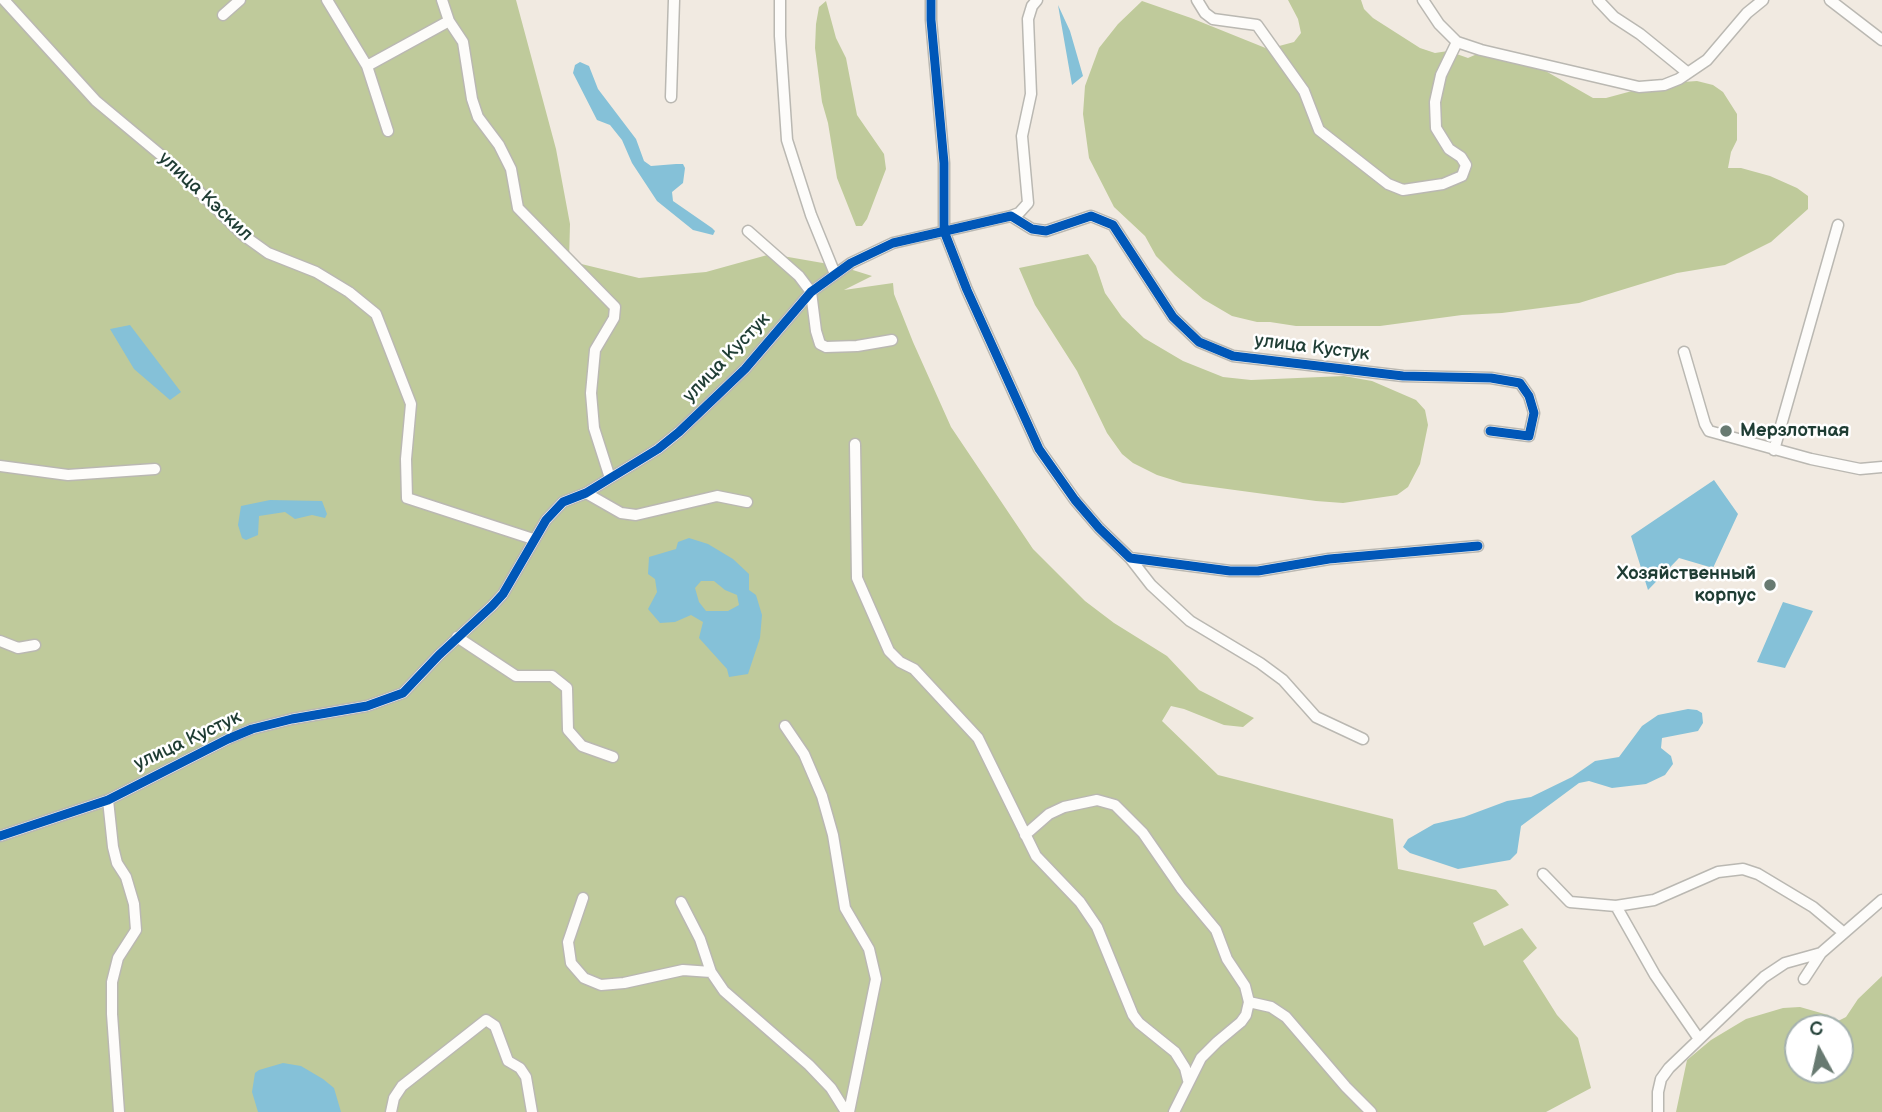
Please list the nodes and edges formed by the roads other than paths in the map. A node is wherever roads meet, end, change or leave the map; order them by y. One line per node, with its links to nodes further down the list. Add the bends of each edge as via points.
1 (4, 0): 39 (street, улица Кэскил, via 96,102 169,161 243,235 268,253 316,272 376,314 411,404 407,498)
2 (240, 0): 14 (street)
3 (327, 0): 18 (street)
4 (442, 0): 15 (street)
5 (674, 0): 20 (street)
6 (780, 0): 26 (street, via 787,140)
7 (931, 0): 25 (street, via 944,163)
8 (1037, 0): 22 (street, via 1028,19 1031,94 1022,136 1028,203)
9 (1198, 0): 17 (street, via 1213,19 1257,25 1304,91 1319,130 1388,184 1403,190 1462,176 1466,165 1436,128 1435,102 1441,75)
10 (1423, 0): 17 (street)
11 (1598, 0): 19 (street)
12 (1763, 0): 19 (street, via 1707,60)
13 (1831, 0): 16 (street)
14 (223, 15)
15 (449, 22): 18 (street); 36 (street, via 463,41 478,117 511,169 518,208 615,307 614,318 595,351 591,393 594,428)
16 (1882, 40)
17 (1457, 42): 19 (street, via 1639,88 1664,85)
18 (367, 66): 21 (street)
19 (1688, 73)
20 (671, 97)
21 (388, 131)
22 (1011, 216): 25 (street, улица Кустук); 30 (street, улица Кустук, via 1032,229 1046,231 1091,216 1113,225 1173,317 1199,342 1233,356 1403,376 1520,383 1534,412 1529,436)
23 (1838, 225): 32 (street)
24 (748, 231): 27 (street)
25 (944, 231): 26 (street, улица Кустук, via 893,243); 41 (street, via 1039,449 1075,499)
26 (835, 274): 27 (street, улица Кустук)
27 (811, 292): 28 (street, via 820,344 836,347); 36 (street, улица Кустук, via 745,369 679,432)
28 (892, 340)
29 (1684, 352): 32 (street, via 1709,431)
30 (1490, 431)
31 (855, 444): 49 (street, via 857,578 870,611 889,651 914,669 978,738)
32 (1774, 450): 34 (street, via 1860,469)
33 (0, 466): 35 (street, via 68,475)
34 (1882, 467)
35 (155, 469)
36 (610, 478): 37 (street, улица Кустук)
37 (586, 492): 38 (street, via 621,513 636,515 717,496); 39 (street, улица Кустук, via 564,502)
38 (747, 502)
39 (533, 539): 42 (street, улица Кустук, via 503,594)
40 (1478, 545): 41 (street, via 1329,559 1258,571)
41 (1130, 558): 46 (street, via 1189,621 1283,680 1316,717)
42 (457, 637): 47 (street, via 516,676 552,676 567,688 568,730 582,746); 48 (street, улица Кустук, via 403,693 367,706 252,729)
43 (0, 641): 44 (street, via 18,648)
44 (35, 645)
45 (785, 726): 66 (street, via 804,754 822,796 845,908 869,949 876,979)
46 (1363, 739)
47 (613, 757)
48 (108, 800): 50 (street, улица Кустук); 63 (street, via 113,847 134,904 136,930 118,958 111,982)
49 (1025, 835): 60 (street, via 1064,807 1097,800 1115,805 1209,919 1245,986); 62 (street, via 1097,927 1133,1015 1175,1052)
50 (0, 836)
51 (1543, 874): 55 (street, via 1570,902)
52 (583, 898): 58 (street, via 568,942 571,963 583,978 601,985 683,970)
53 (1882, 900): 56 (street)
54 (681, 902): 58 (street)
55 (1616, 906): 56 (street, via 1654,901 1717,872 1743,869 1803,901); 61 (street, via 1654,975)
56 (1844, 933): 57 (street)
57 (1821, 953): 59 (street); 61 (street, via 1785,963 1764,977)
58 (711, 972): 66 (street, via 724,991 823,1080)
59 (1804, 979)
60 (1249, 1003): 62 (street, via 1241,1022 1207,1051); 68 (street, via 1271,1007 1286,1017)
61 (1699, 1039): 69 (street, via 1661,1079)
62 (1188, 1080): 67 (street)
63 (119, 1112)
64 (391, 1112): 65 (street, via 402,1086 486,1020 495,1026 508,1061 526,1077)
65 (532, 1112)
66 (848, 1112)
67 (1174, 1112)
68 (1371, 1112)
69 (1658, 1112)

